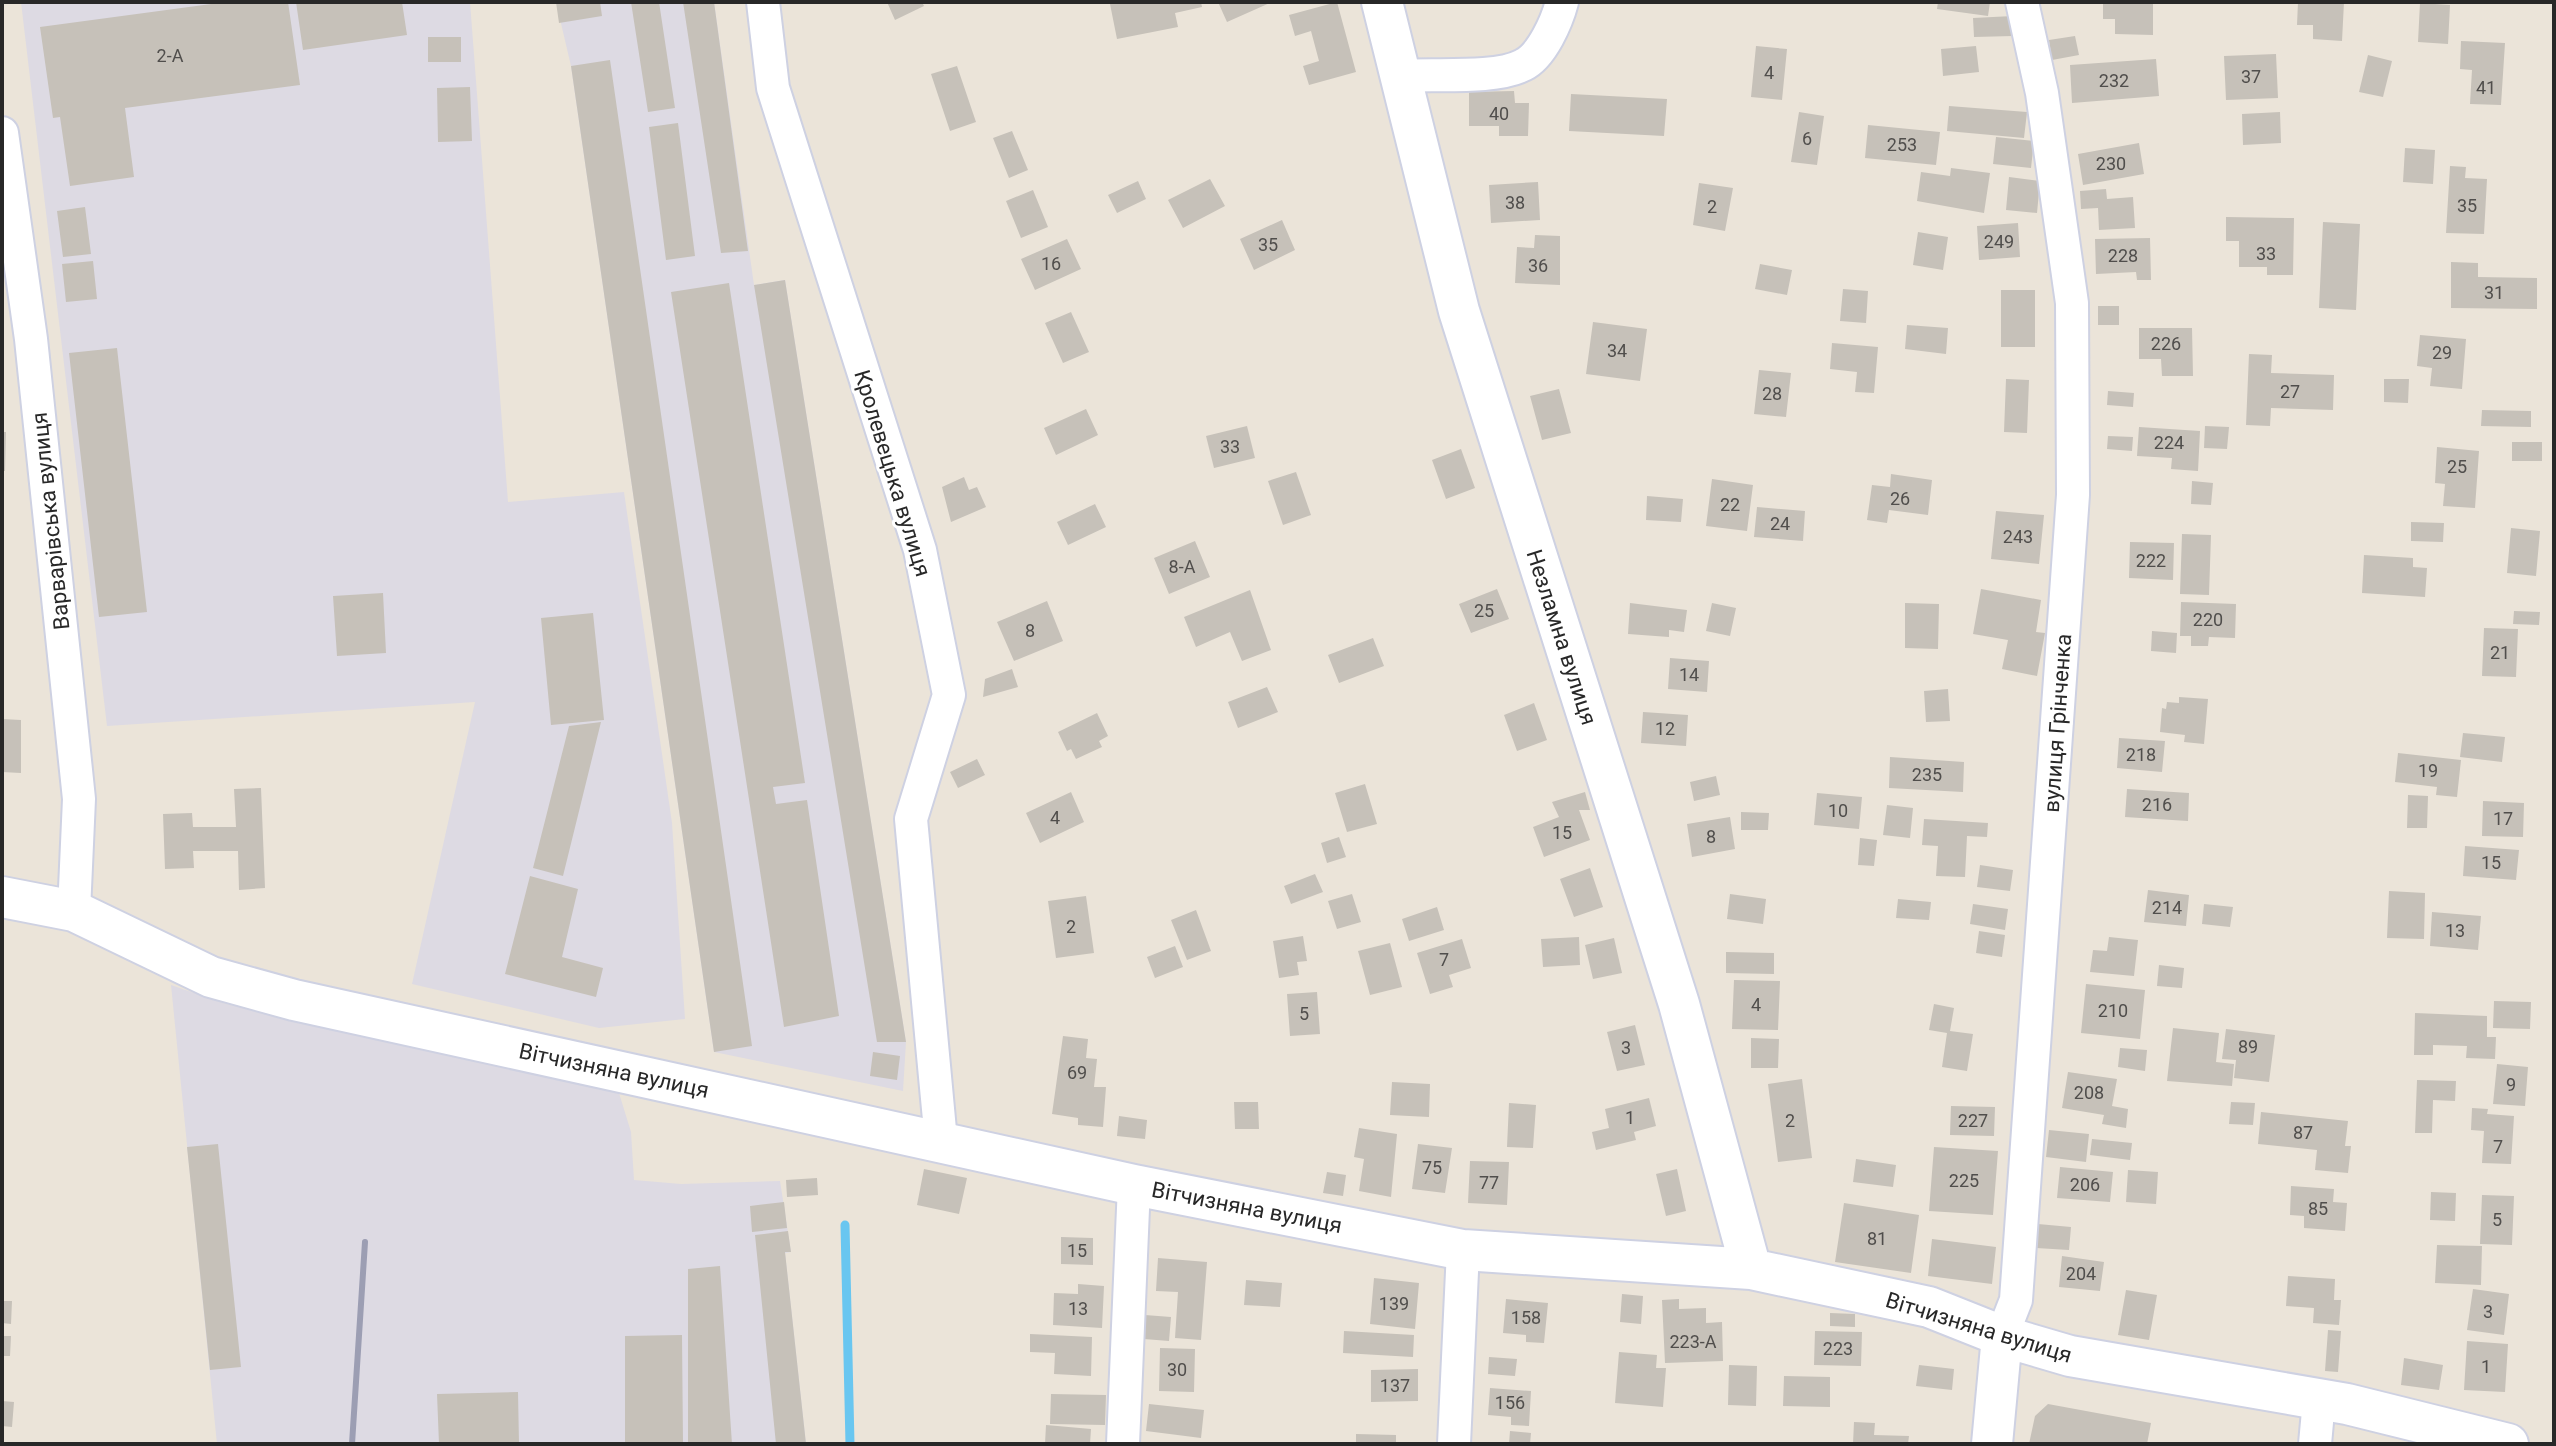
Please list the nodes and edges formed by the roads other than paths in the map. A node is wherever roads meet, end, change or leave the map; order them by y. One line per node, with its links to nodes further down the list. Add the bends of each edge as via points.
1 (763, 2): 9 (street, Кролевецька вулиця, via 773,88 920,550 949,695 911,819)
2 (1382, 2): 5 (street, Незламна вулиця)
3 (1562, 2): 5 (street, via 1542,45 1525,65)
4 (2022, 2): 13 (street, вулиця Грінченка, via 2042,93 2072,303 2073,495 2016,1300)
5 (1398, 76): 12 (street, Незламна вулиця, via 1459,311 1679,1004)
6 (2, 133): 8 (street, Варварівська вулиця, via 31,339 79,799)
7 (2, 897): 8 (street, Вітчизняна вулиця)
8 (74, 911): 9 (street, Вітчизняна вулиця, via 211,977 294,1000)
9 (941, 1141): 10 (street, Вітчизняна вулиця)
10 (1134, 1185): 11 (street, Вітчизняна вулиця); 15 (street)
11 (1463, 1250): 12 (street, Вітчизняна вулиця); 16 (street)
12 (1751, 1269): 13 (street, Вітчизняна вулиця, via 1929,1307)
13 (2002, 1336): 14 (street, Вітчизняна вулиця, via 2070,1356); 17 (street, вулиця Грінченка)
14 (2319, 1400): 18 (street); 19 (street, Вітчизняна вулиця)
15 (1123, 1444)
16 (1454, 1444)
17 (1992, 1444)
18 (2315, 1444)
19 (2508, 1444)

